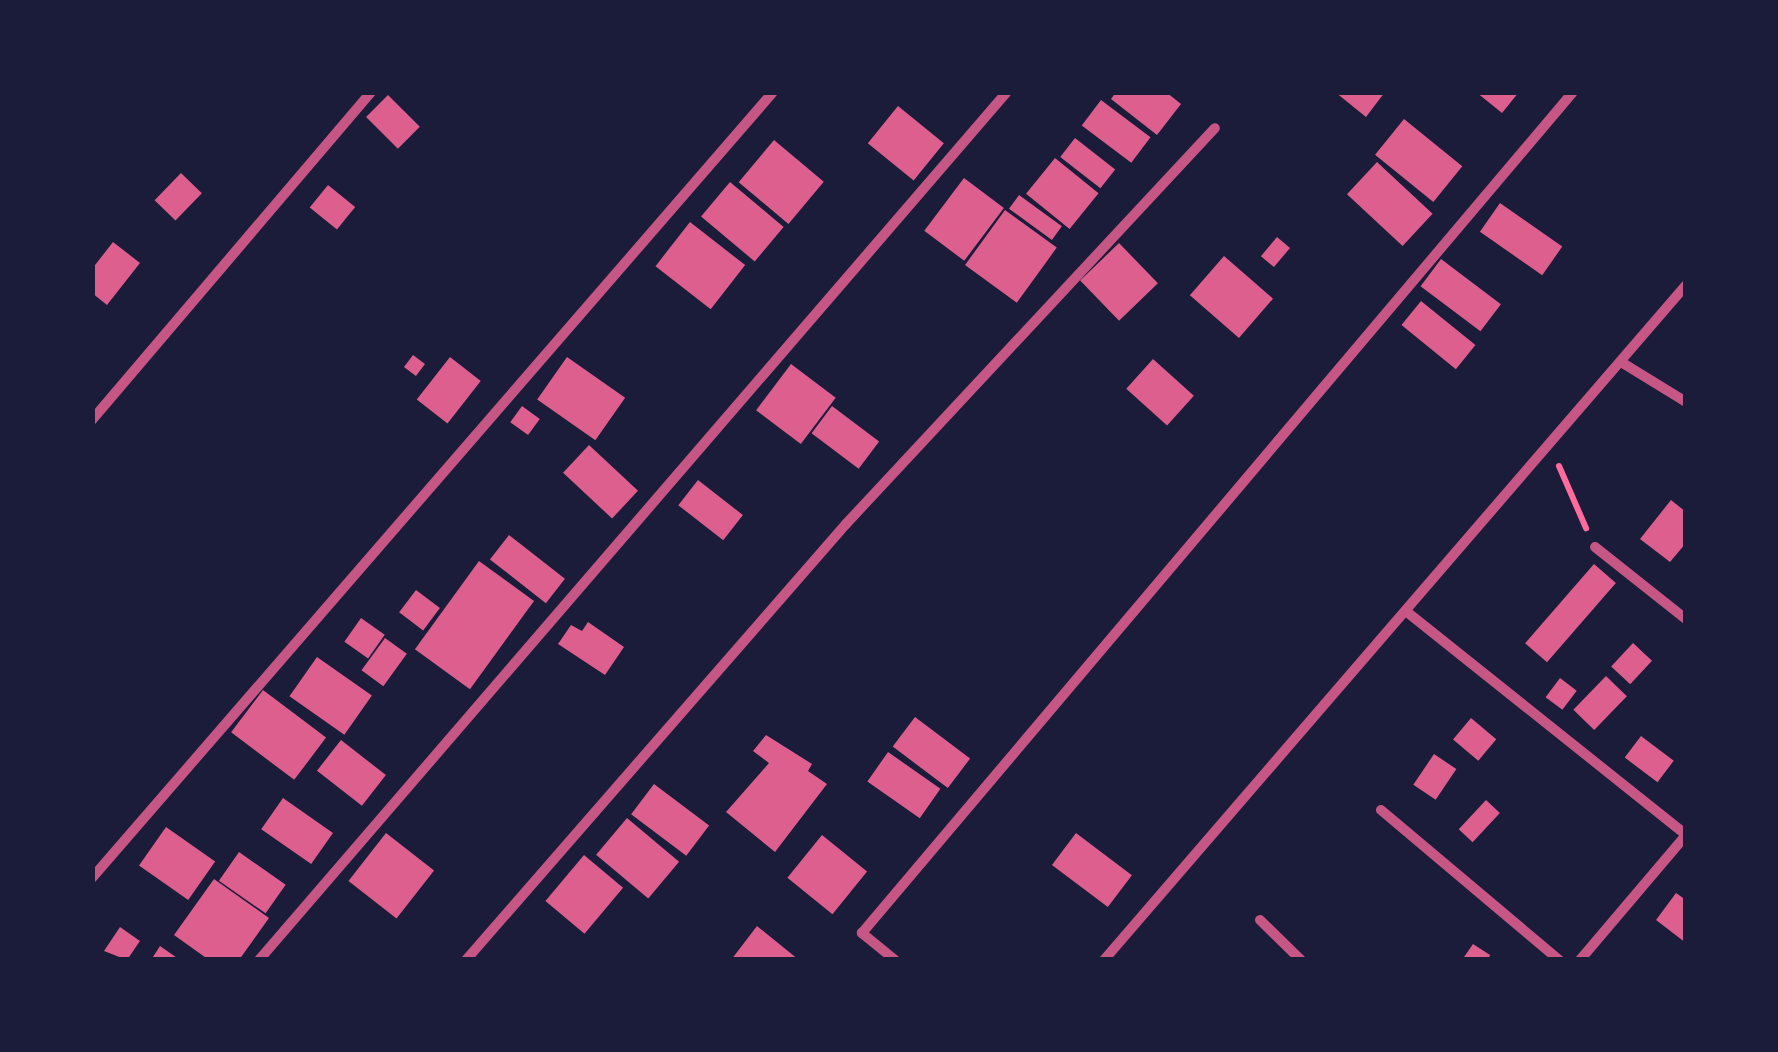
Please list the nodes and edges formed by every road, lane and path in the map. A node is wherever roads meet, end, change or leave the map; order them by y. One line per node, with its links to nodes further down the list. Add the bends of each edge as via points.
1 (372, 92): 9 (street)
2 (773, 92): 16 (street)
3 (1008, 92): 18 (street)
4 (1574, 92): 20 (street, via 862,933)
5 (1215, 128): 19 (street, via 846,524)
6 (1686, 285): 7 (street)
7 (1620, 362): 8 (street); 10 (street)
8 (1686, 402)
9 (92, 420)
10 (1550, 447): 11 (path); 12 (street)
11 (1594, 547): 13 (street)
12 (1407, 612): 15 (street); 21 (street)
13 (1686, 619)
14 (1381, 810): 23 (street)
15 (1686, 835): 24 (street)
16 (92, 878)
17 (1260, 920): 22 (street)
18 (259, 960)
19 (466, 960)
20 (894, 960)
21 (1104, 960)
22 (1301, 960)
23 (1558, 960)
24 (1580, 960)

